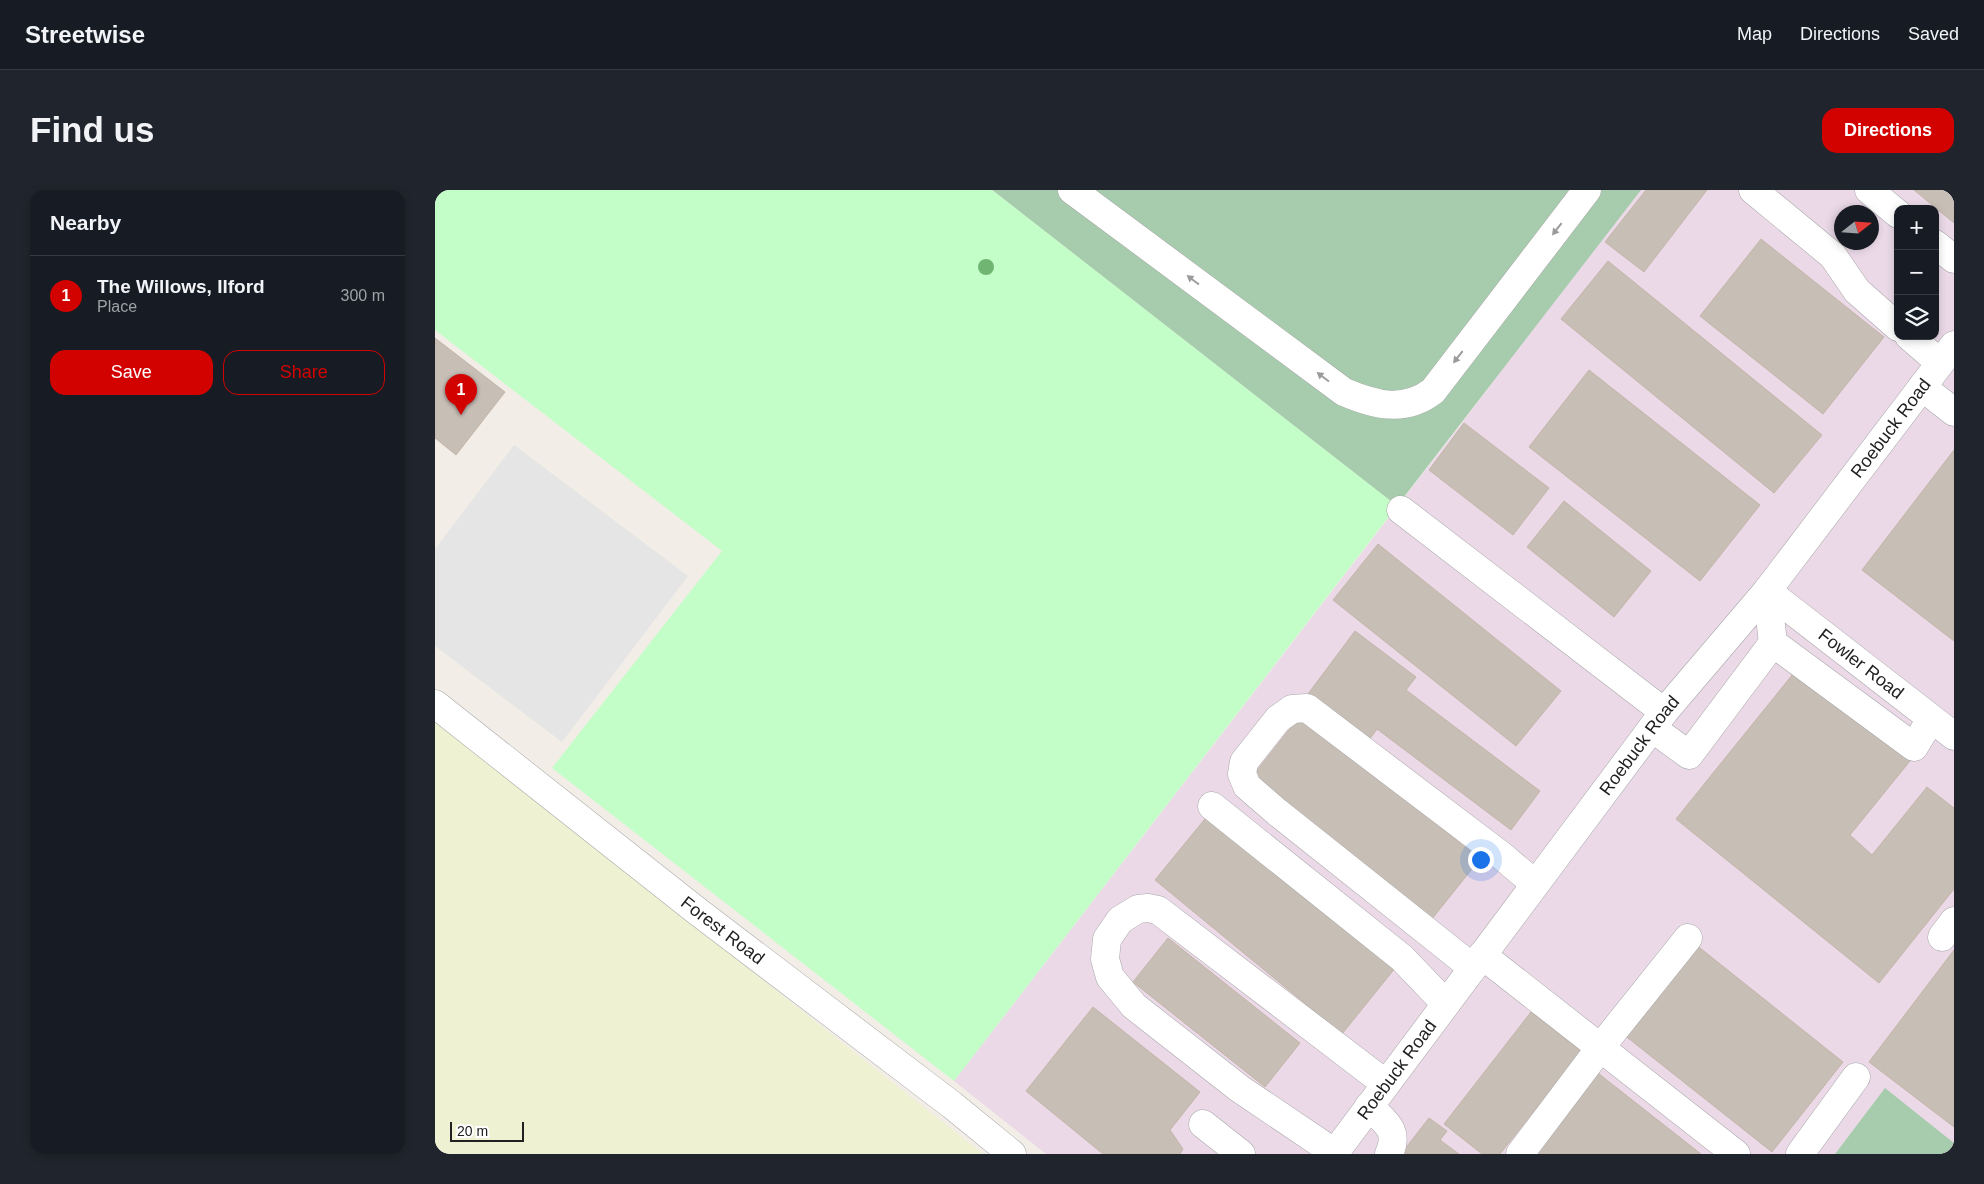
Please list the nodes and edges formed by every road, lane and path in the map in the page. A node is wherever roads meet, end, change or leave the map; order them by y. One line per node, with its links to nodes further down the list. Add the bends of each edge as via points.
1 (1587, 190): 4 (street, one-way to 4, via 1433,391 1411,404 1396,406 1344,392)
2 (1753, 190): 8 (street, via 1833,256 1857,291)
3 (1869, 190): 5 (street)
4 (1080, 192)
5 (1894, 211)
6 (1939, 247): 7 (street)
7 (1954, 259)
8 (1894, 323)
9 (1917, 340): 10 (street)
10 (1947, 354): 11 (street, Roebuck Road)
11 (1922, 387): 12 (street); 14 (street, Roebuck Road)
12 (1954, 412)
13 (1401, 510): 18 (street)
14 (1767, 591): 15 (street); 17 (street, Fowler Road); 18 (street, Roebuck Road)
15 (1773, 643): 17 (street, via 1913,747); 18 (street, via 1689,755)
16 (435, 704): 30 (street, Forest Road)
17 (1931, 719): 19 (street, Fowler Road)
18 (1658, 720): 21 (street, Roebuck Road)
19 (1954, 736)
20 (1212, 806): 24 (street, via 1402,958)
21 (1535, 884): 23 (street, Roebuck Road); 23 (street, via 1307,708 1292,709 1278,719 1244,762 1242,774 1247,786 1277,812)
22 (1688, 938): 25 (street)
23 (1478, 961): 24 (street, Roebuck Road); 25 (street)
24 (1446, 1004): 27 (street, Roebuck Road)
25 (1600, 1048): 34 (street); 35 (street)
26 (1856, 1077): 36 (street)
27 (1386, 1084): 28 (street, Roebuck Road); 32 (street, via 1158,910 1138,909 1120,920 1107,939 1105,959 1110,977 1134,1006 1240,1088)
28 (1369, 1106): 32 (street, Roebuck Road); 33 (street, via 1392,1129 1394,1144)
29 (1203, 1124): 31 (street)
30 (1012, 1154)
31 (1241, 1154)
32 (1334, 1154)
33 (1389, 1154)
34 (1520, 1154)
35 (1736, 1154)
36 (1800, 1154)

